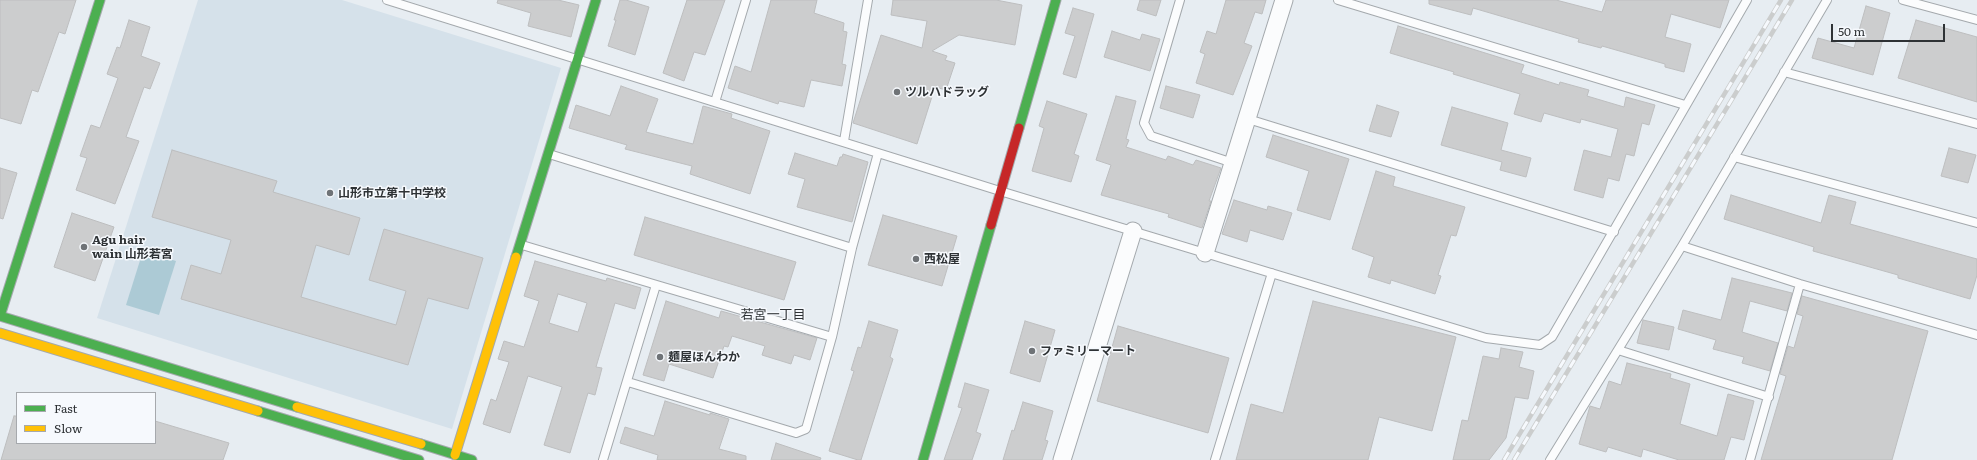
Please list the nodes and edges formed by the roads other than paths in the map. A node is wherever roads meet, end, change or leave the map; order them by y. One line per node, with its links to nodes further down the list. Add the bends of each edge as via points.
1 (100, 0): 36 (street)
2 (387, 0): 14 (lane)
3 (596, 0): 14 (street)
4 (746, 0): 16 (lane)
5 (868, 0): 20 (lane)
6 (1056, 0): 25 (street)
7 (1180, 0): 24 (lane, via 1144,123 1151,136)
8 (1284, 0): 18 (street)
9 (1338, 0): 17 (lane)
10 (1747, 0): 17 (lane)
11 (1827, 0): 15 (lane)
12 (1903, 0): 13 (lane)
13 (1977, 20)
14 (577, 59): 16 (lane); 22 (street)
15 (1784, 72): 19 (lane); 23 (lane)
16 (715, 102): 20 (lane)
17 (1685, 105): 28 (lane)
18 (1248, 119): 24 (street); 28 (lane)
19 (1977, 124)
20 (844, 141): 21 (lane)
21 (878, 153): 25 (lane); 31 (lane)
22 (548, 154): 29 (street); 31 (lane)
23 (1734, 157): 26 (lane); 30 (lane)
24 (1233, 163): 32 (street)
25 (1000, 191): 27 (lane); 47 (street)
26 (1977, 224)
27 (1133, 231): 32 (lane); 48 (street)
28 (1614, 232): 33 (lane, via 1552,337 1540,346 1486,338)
29 (521, 245): 35 (lane); 43 (street)
30 (1682, 246): 34 (lane); 40 (lane)
31 (852, 248): 39 (lane)
32 (1205, 253): 33 (lane)
33 (1272, 273): 49 (lane)
34 (1800, 284): 38 (lane); 42 (lane)
35 (656, 285): 39 (lane); 41 (lane)
36 (0, 316): 43 (street)
37 (0, 333): 44 (street)
38 (1977, 335)
39 (832, 337): 41 (lane, via 806,429 796,433)
40 (1618, 350): 42 (lane); 50 (lane)
41 (628, 382): 46 (lane)
42 (1769, 397): 51 (lane)
43 (455, 455): 45 (street)
44 (418, 460)
45 (472, 460)
46 (603, 460)
47 (923, 460)
48 (1062, 460)
49 (1215, 460)
50 (1550, 460)
51 (1750, 460)

